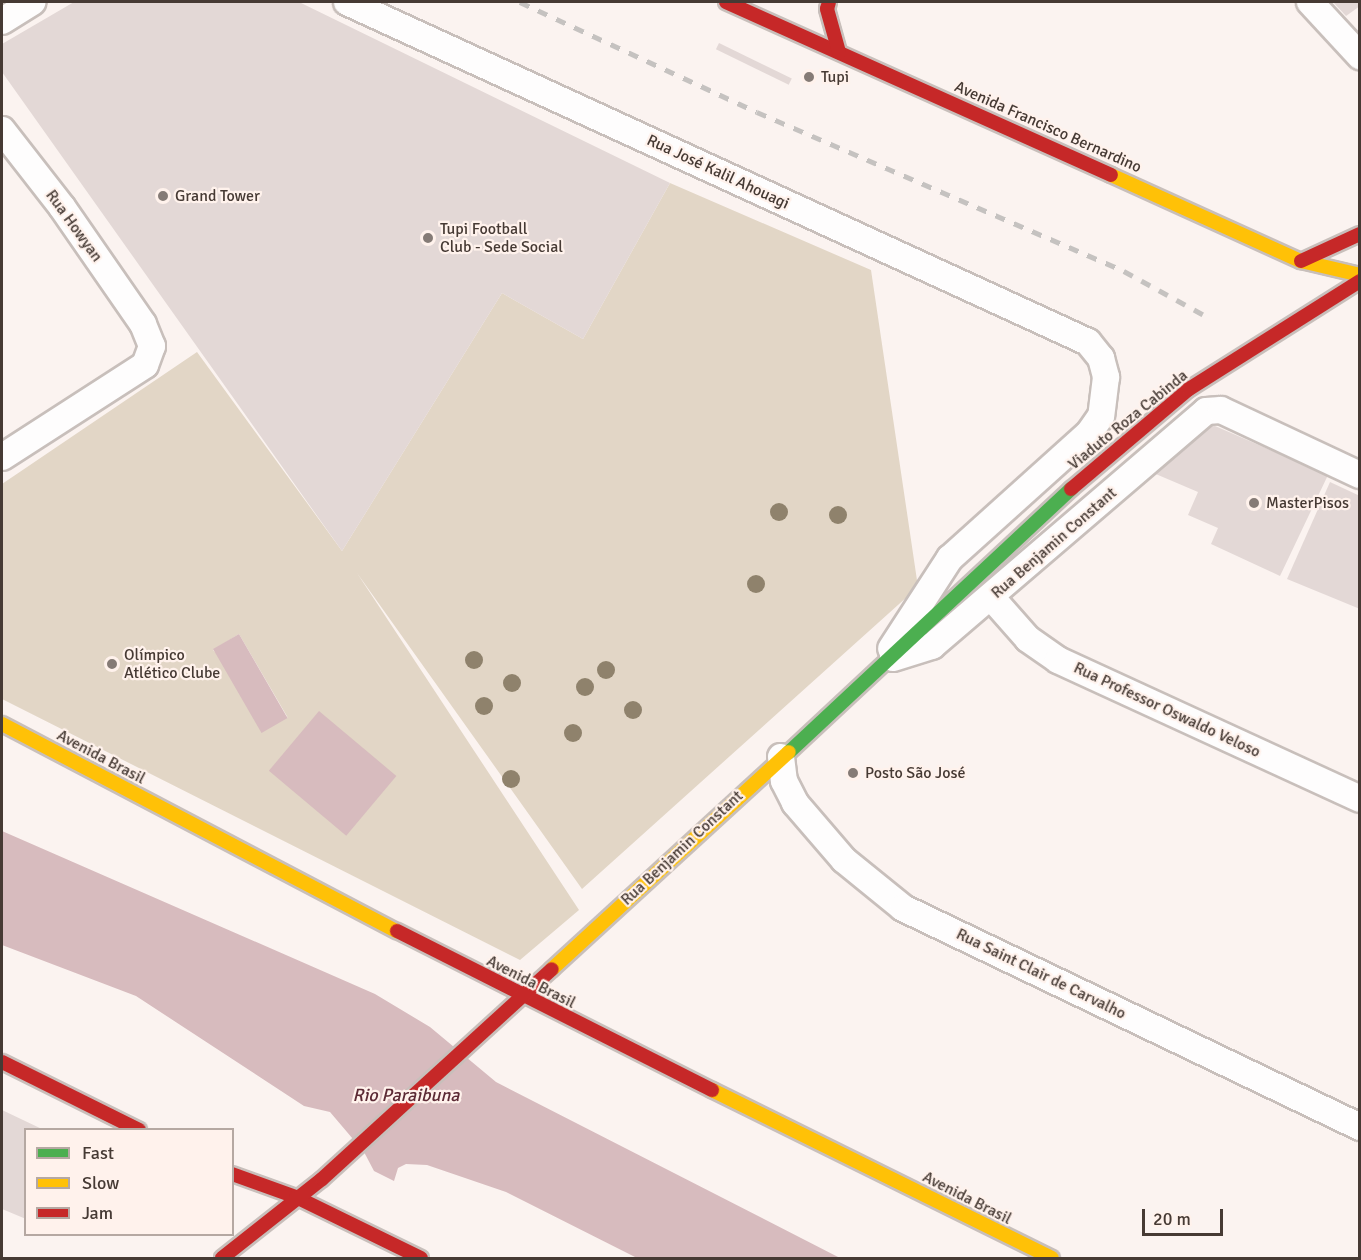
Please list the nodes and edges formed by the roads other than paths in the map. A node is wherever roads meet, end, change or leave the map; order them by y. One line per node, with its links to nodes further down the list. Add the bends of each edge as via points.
1 (32, 2): 6 (street)
2 (347, 2): 16 (street, Rua José Kalil Ahouagi)
3 (726, 2): 7 (main road, Avenida Francisco Bernardino)
4 (830, 2): 7 (main road, via 827,9)
5 (1310, 2): 8 (street)
6 (2, 21)
7 (839, 52): 11 (main road, Avenida Francisco Bernardino)
8 (1359, 56)
9 (2, 130): 17 (street, Rua Howyan, via 62,207 142,324 152,346 145,365)
10 (1359, 234): 11 (main road)
11 (1300, 261): 12 (main road, Avenida Francisco Bernardino)
12 (1359, 275)
13 (1359, 281): 15 (main road, Viaduto Roza Cabinda)
14 (1359, 301): 15 (main road)
15 (1313, 311): 19 (main road, Viaduto Roza Cabinda, via 1189,389)
16 (1088, 342): 21 (street, Rua Benjamin Constant, via 1101,358 1106,377 1101,416 1089,433 950,558 902,627)
17 (2, 457)
18 (1359, 475): 20 (street, Rua Benjamin Constant, via 1221,410 1206,411)
19 (989, 561): 21 (main road, Rua Benjamin Constant)
20 (991, 597): 21 (street, Rua Benjamin Constant, via 932,646); 24 (street, Rua Professor Oswaldo Veloso, via 1028,639 1058,660)
21 (887, 663): 23 (main road, Rua Benjamin Constant)
22 (2, 724): 25 (main road, Avenida Brasil)
23 (780, 757): 25 (main road, Rua Benjamin Constant); 27 (street, Rua Saint Clair de Carvalho, via 784,781 795,803 844,860 903,908)
24 (1359, 799)
25 (521, 996): 30 (main road, Rua Benjamin Constant, via 322,1179); 33 (main road, Avenida Brasil)
26 (2, 1062): 28 (main road)
27 (1359, 1127)
28 (136, 1128)
29 (234, 1175): 30 (main road)
30 (296, 1197): 31 (main road); 32 (main road)
31 (222, 1258)
32 (421, 1258)
33 (1052, 1258)

